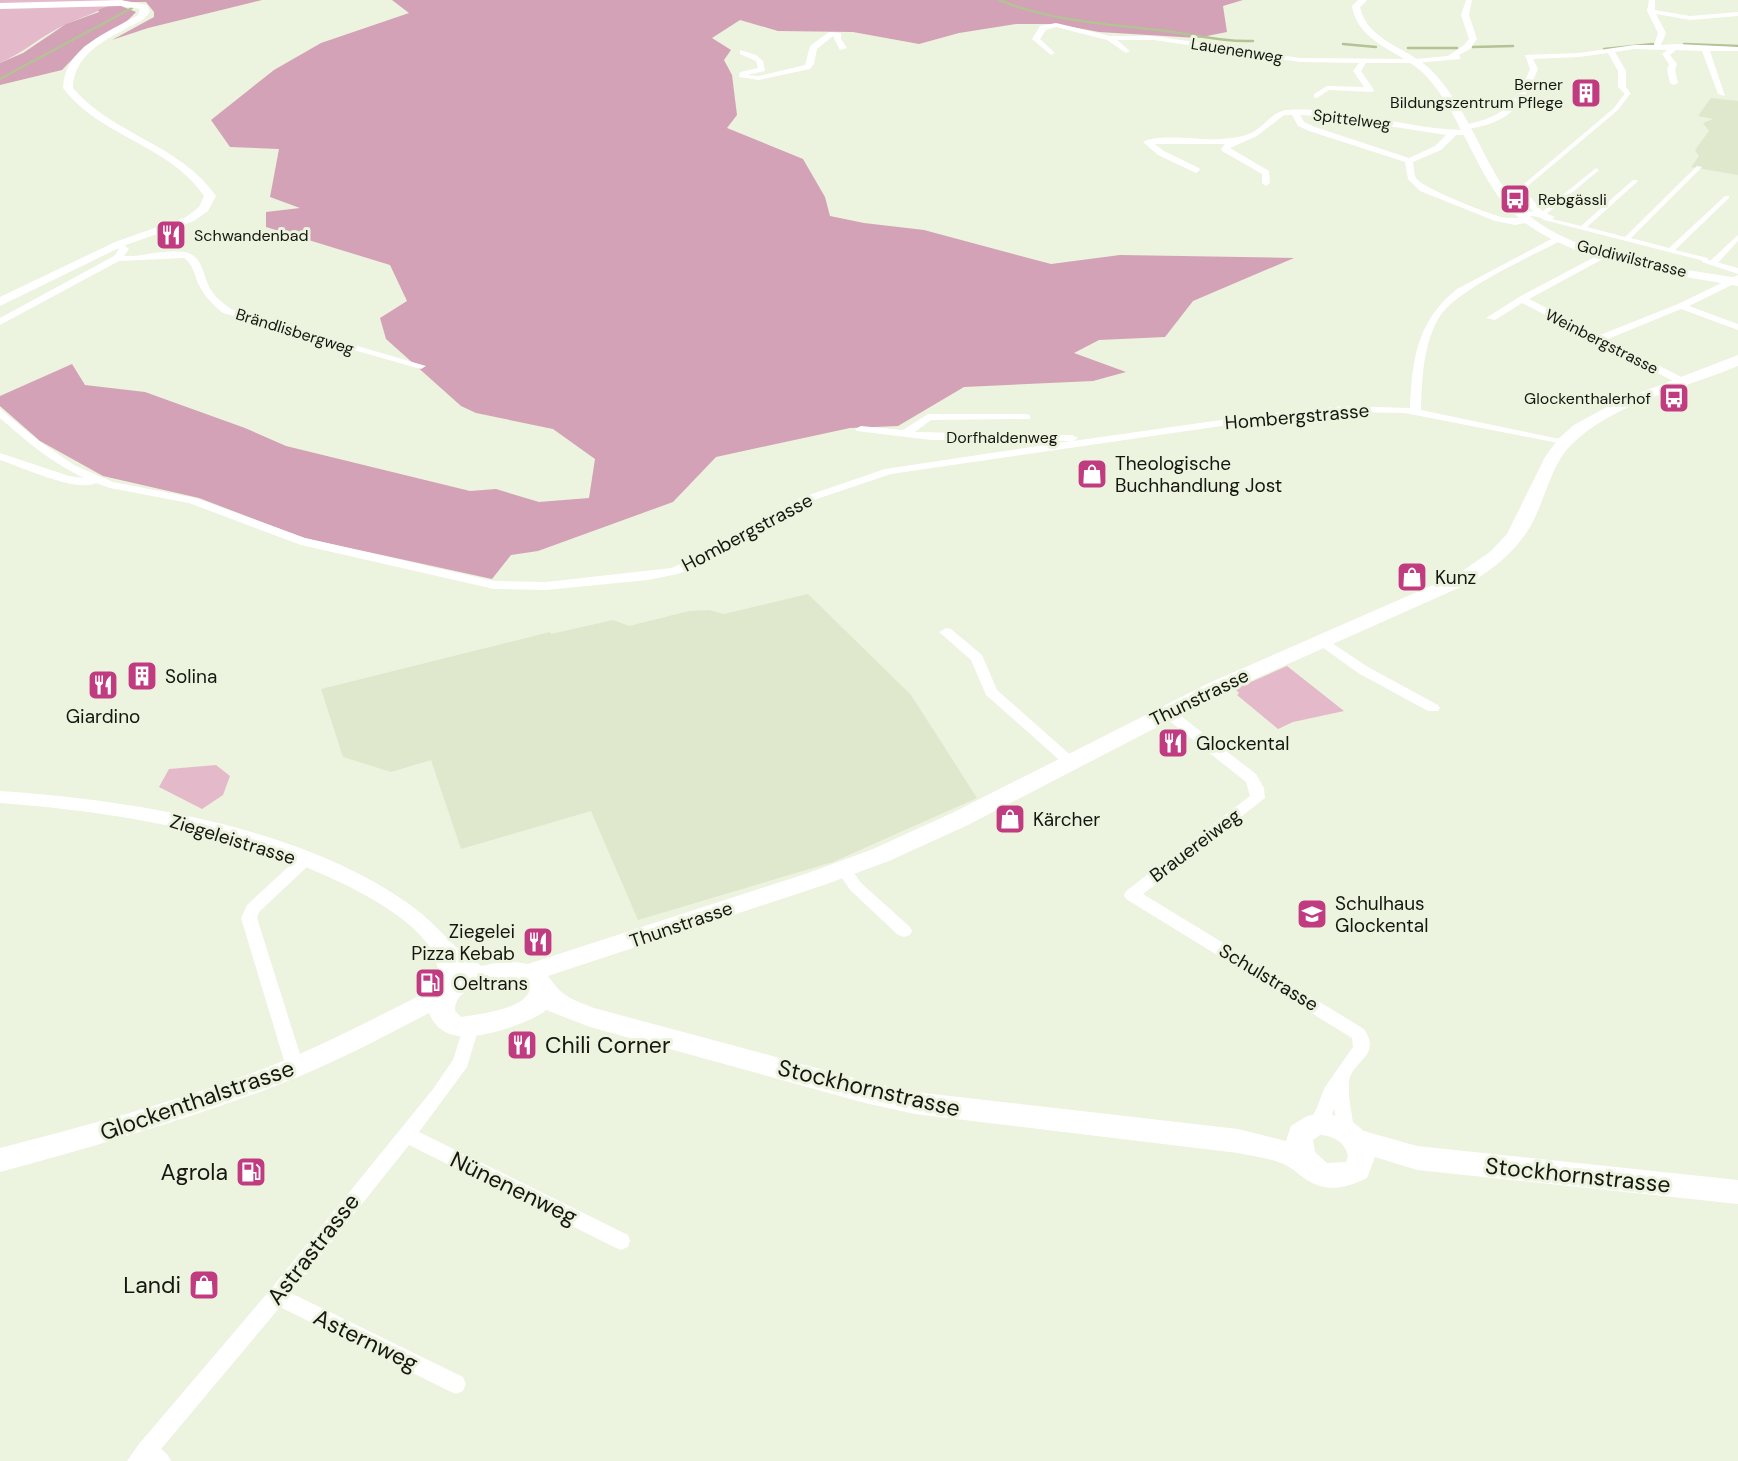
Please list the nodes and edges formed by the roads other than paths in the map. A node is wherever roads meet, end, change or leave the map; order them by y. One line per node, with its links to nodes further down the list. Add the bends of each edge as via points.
1 (1363, 0): 18 (street, Goldiwilstrasse, via 1355,13 1372,35)
2 (1469, 0): 18 (street, Lauenenweg, via 1465,15 1473,39 1467,47 1455,57)
3 (1652, 0): 5 (street)
4 (0, 6): 41 (street, via 121,3 145,9 141,17 85,51 68,75 68,88 83,105 185,169 210,196 204,209 190,219)
5 (1651, 11): 6 (street, via 1690,18); 8 (street, via 1662,33)
6 (1738, 14)
7 (1110, 38): 14 (street, Lauenenweg); 16 (street, Lauenenweg, via 1048,25 1036,39); 17 (street, Lauenenweg, via 1165,39 1300,60)
8 (1657, 46): 9 (street); 13 (street)
9 (1677, 46): 11 (street); 19 (street, via 1666,54 1673,64)
10 (843, 48): 15 (street, via 838,35 832,34 813,48 807,67 754,79 743,74 762,69 760,59)
11 (1704, 48): 12 (street); 21 (street)
12 (1738, 49)
13 (1610, 50): 20 (street, via 1622,71); 24 (street, via 1528,57 1534,69 1513,110 1496,121)
14 (1126, 51)
15 (743, 52)
16 (1051, 53)
17 (1364, 61): 18 (street, Lauenenweg); 22 (street, via 1357,71 1370,90 1327,88)
18 (1415, 61): 24 (street, Goldiwilstrasse, via 1446,95)
19 (1674, 83)
20 (1627, 94): 33 (street, via 1616,109)
21 (1722, 94)
22 (1317, 96)
23 (1295, 112): 24 (street, Spittelweg); 25 (street, Spittelweg, via 1276,114 1266,129); 26 (street, via 1301,124 1312,129)
24 (1461, 132): 26 (street); 32 (street, Goldiwilstrasse)
25 (1247, 138): 28 (street, via 1147,142); 31 (street, Spittelweg, via 1225,149 1266,173)
26 (1409, 161): 36 (street, via 1412,179 1423,189 1498,219 1515,222)
27 (1699, 167): 40 (street)
28 (1196, 170)
29 (1596, 170): 35 (street)
30 (1635, 180): 37 (street)
31 (1266, 183)
32 (1499, 188): 33 (street); 36 (street, Goldiwilstrasse)
33 (1520, 190): 35 (street)
34 (1727, 197): 42 (street)
35 (1545, 216): 36 (street); 37 (street)
36 (1524, 217): 39 (street, Goldiwilstrasse)
37 (1583, 227): 40 (street)
38 (1738, 237): 45 (street)
39 (1559, 238): 43 (street, Goldiwilstrasse); 57 (street, via 1447,302 1421,346)
40 (1626, 239): 42 (street)
41 (119, 244): 44 (street, via 124,248); 48 (street)
42 (1670, 251): 45 (street)
43 (1606, 254): 46 (street, Goldiwilstrasse); 47 (street)
44 (117, 258): 51 (street); 55 (street, Brändlisbergweg, via 186,255 197,262 201,285 212,300 228,310)
45 (1709, 261): 46 (street)
46 (1736, 278): 49 (street)
47 (1522, 299): 50 (street); 53 (street, Weinbergstrasse)
48 (0, 302)
49 (1681, 306): 52 (street); 53 (street)
50 (1491, 318)
51 (0, 322)
52 (1738, 327)
53 (1600, 339): 56 (street, Weinbergstrasse)
54 (1738, 360): 56 (main road, Thunstrasse)
55 (421, 366)
56 (1683, 382): 63 (main road, Thunstrasse, via 1595,419)
57 (1415, 411): 62 (street, Hombergstrasse, via 1370,408 1294,413); 63 (street, Hombergstrasse)
58 (0, 412): 65 (street, Hombergstrasse, via 70,467)
59 (1026, 417): 61 (street, Dorfhaldenweg, via 928,417)
60 (861, 429): 61 (street, Dorfhaldenweg)
61 (905, 434): 62 (street, Dorfhaldenweg)
62 (1098, 441): 65 (street, Hombergstrasse, via 889,471 804,500 674,570 546,586 494,585 301,541 192,500)
63 (1564, 443): 67 (main road, Thunstrasse, via 1546,467 1524,524 1498,555 1449,586)
64 (0, 456): 65 (street, via 67,479)
65 (110, 485)
66 (946, 632): 70 (street, via 977,658 991,692)
67 (1323, 641): 68 (street, via 1363,670); 69 (main road, Thunstrasse)
68 (1433, 708)
69 (1167, 713): 70 (main road, Thunstrasse); 74 (street, Brauereiweg, via 1251,778 1259,793)
70 (1070, 762): 73 (main road, Thunstrasse, via 960,819)
71 (0, 797): 72 (street, Ziegeleistrasse, via 164,818)
72 (304, 861): 76 (street, Ziegeleistrasse, via 390,901); 83 (street, via 249,918)
73 (844, 869): 75 (street, via 855,886); 78 (main road, Thunstrasse, via 595,953)
74 (1132, 895): 84 (street, Schulstrasse, via 1354,1030 1363,1044)
75 (904, 931)
76 (440, 946): 77 (street, Ziegeleistrasse); 79 (street, Ziegeleistrasse)
77 (482, 977): 78 (main road); 79 (main road)
78 (538, 985): 80 (main road, Thunstrasse, via 537,1004); 81 (main road, Stockhornstrasse, via 555,1003)
79 (448, 999): 82 (main road, via 457,1026); 83 (main road, Glockenthalstrasse, via 435,1017 388,1025)
80 (526, 1011): 81 (main road, Stockhornstrasse); 82 (main road)
81 (590, 1017): 86 (main road, Stockhornstrasse, via 915,1103 1238,1141 1285,1152)
82 (471, 1027): 85 (street, Astrastrasse, via 461,1062)
83 (295, 1067): 88 (main road, Glockenthalstrasse, via 107,1132)
84 (1340, 1079): 86 (street, Schulstrasse); 87 (street)
85 (407, 1135): 90 (street, Nünenenweg); 91 (street, Astrastrasse)
86 (1307, 1140): 87 (main road, via 1332,1124); 87 (main road, via 1311,1168 1330,1177 1349,1175)
87 (1354, 1145): 89 (main road, Stockhornstrasse, via 1417,1158)
88 (0, 1160)
89 (1738, 1192)
90 (621, 1241)
91 (277, 1296): 92 (street, Asternweg); 93 (street, Astrastrasse)
92 (456, 1384)
93 (148, 1458)

